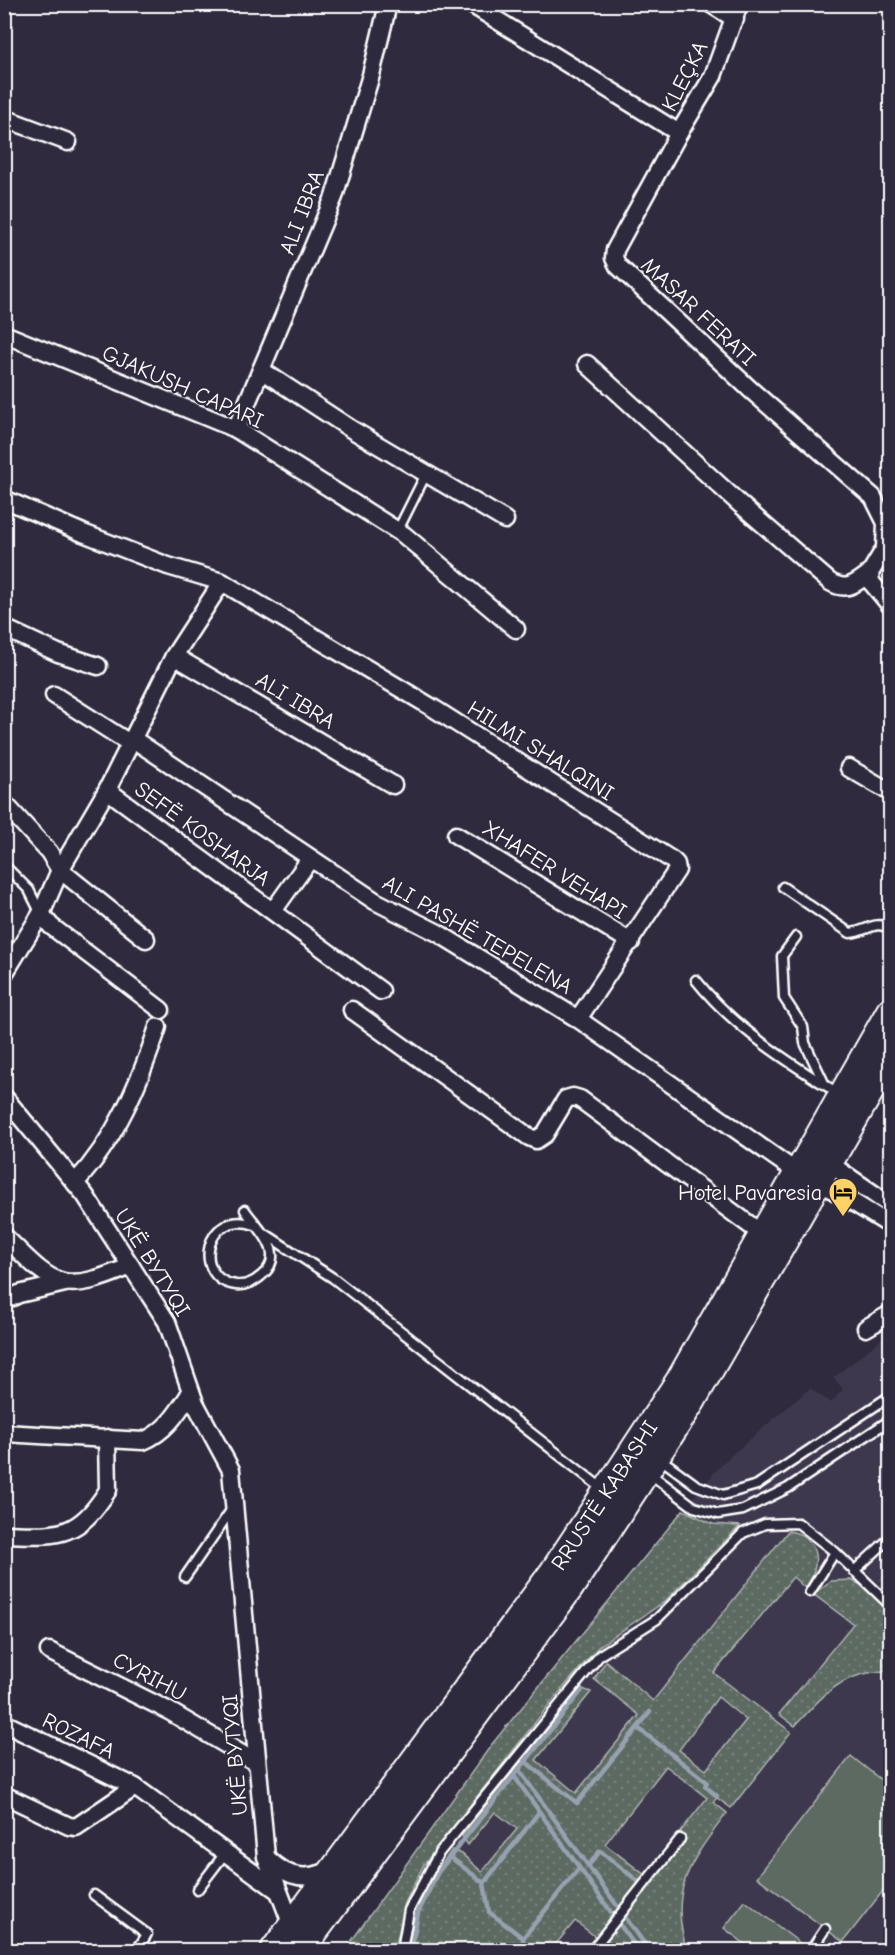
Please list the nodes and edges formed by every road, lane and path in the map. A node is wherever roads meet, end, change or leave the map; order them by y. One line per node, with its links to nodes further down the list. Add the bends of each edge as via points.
1 (388, 4): 10 (street, ALI IBRA, via 334,197)
2 (471, 4): 6 (street)
3 (711, 4): 4 (street)
4 (737, 12): 6 (street, KLEÇKA, via 713,76)
5 (4, 118): 7 (street)
6 (679, 133): 16 (street, MASAR FERATI, via 614,258 752,392 873,497 886,523 885,548)
7 (69, 142)
8 (4, 334): 11 (street, GJAKUSH CAPARI)
9 (587, 364): 16 (street, via 830,582 848,588)
10 (261, 370): 11 (street, ALI IBRA); 12 (street)
11 (236, 429): 15 (street, GJAKUSH CAPARI)
12 (426, 474): 14 (street); 15 (lane)
13 (4, 498): 17 (street, via 83,534)
14 (505, 520)
15 (397, 532): 20 (street, GJAKUSH CAPARI)
16 (870, 573): 18 (street, via 873,585)
17 (222, 582): 21 (street); 40 (street, HILMI SHALQINI, via 433,708 672,860 676,870)
18 (891, 605)
19 (4, 628): 22 (street)
20 (516, 629)
21 (174, 656): 24 (street); 26 (street, ALI IBRA)
22 (98, 666)
23 (54, 695): 24 (street, ALI PASHË TEPELENA)
24 (132, 742): 27 (street); 31 (street, ALI PASHË TEPELENA)
25 (849, 768): 28 (street)
26 (393, 785)
27 (107, 790): 33 (street); 35 (street, SEFË KOSHARJA)
28 (891, 792)
29 (4, 803): 33 (street, via 49,852)
30 (456, 835): 40 (street, XHAFER VEHAPI)
31 (310, 859): 35 (street, SEFË KOSHARJA); 47 (street, ALI PASHË TEPELENA)
32 (4, 865): 36 (lane, via 29,890)
33 (60, 870): 36 (street); 39 (street)
34 (783, 887): 37 (lane, via 850,933 875,924)
35 (273, 911): 43 (street, SEFË KOSHARJA)
36 (41, 914): 41 (street); 44 (street, via 51,926)
37 (891, 929)
38 (795, 937): 50 (lane, via 782,956 784,998 803,1028 805,1043)
39 (146, 939)
40 (631, 942): 47 (street, HILMI SHALQINI)
41 (4, 974)
42 (696, 980): 50 (lane, via 731,1017)
43 (381, 991)
44 (161, 1010)
45 (352, 1010): 58 (street, via 536,1140 545,1134 566,1099 580,1099)
46 (891, 1011): 50 (main road, RRUSTË KABASHI)
47 (578, 1019): 52 (street, ALI PASHË TEPELENA)
48 (158, 1028): 53 (street, via 124,1112 101,1151)
49 (891, 1057): 52 (main road, RRUSTË KABASHI)
50 (834, 1090): 52 (main road, RRUSTË KABASHI)
51 (4, 1097): 53 (street, UKË BYTYQI)
52 (816, 1173): 54 (street); 57 (street); 58 (main road, RRUSTË KABASHI); 71 (main road, RRUSTË KABASHI, via 691,1403)
53 (75, 1183): 61 (street, UKË BYTYQI)
54 (891, 1205)
55 (245, 1210): 56 (lane)
56 (255, 1225): 59 (lane); 59 (lane, via 231,1222 214,1235 208,1255 214,1272 224,1281 235,1285 253,1283 266,1273 271,1245)
57 (891, 1226)
58 (762, 1234): 71 (main road, RRUSTË KABASHI, via 678,1381)
59 (267, 1235): 72 (lane, via 333,1278)
60 (4, 1236): 62 (street, via 42,1273 53,1281)
61 (131, 1266): 62 (street, via 96,1280); 66 (street, UKË BYTYQI, via 167,1322)
62 (66, 1283): 63 (street)
63 (4, 1301)
64 (891, 1314): 65 (street)
65 (866, 1328)
66 (191, 1392): 70 (street, via 156,1436 132,1442); 73 (street, UKË BYTYQI, via 231,1470)
67 (889, 1401): 71 (lane, via 757,1485 723,1495)
68 (891, 1420): 71 (lane, via 788,1488 743,1510 718,1514 694,1507)
69 (4, 1433): 70 (street)
70 (107, 1438): 74 (street, via 108,1490 81,1524 69,1532 49,1536)
71 (642, 1457): 72 (main road, RRUSTË KABASHI); 94 (main road, RRUSTË KABASHI, via 570,1588)
72 (606, 1492): 89 (main road, RRUSTË KABASHI, via 553,1572)
73 (234, 1506): 78 (lane); 83 (street, UKË BYTYQI)
74 (4, 1534)
75 (891, 1538): 77 (lane)
76 (835, 1552): 77 (lane); 79 (lane); 97 (lane, via 798,1523 765,1524 743,1533 657,1619 600,1655 439,1853 409,1910)
77 (854, 1571): 80 (lane)
78 (185, 1577)
79 (810, 1592)
80 (891, 1605)
81 (49, 1652): 83 (street, CYRIHU, via 169,1711)
82 (4, 1723): 84 (street, ROZAFA)
83 (257, 1763): 88 (street, UKË BYTYQI)
84 (135, 1787): 85 (street, via 76,1827); 87 (street, ROZAFA)
85 (4, 1795)
86 (680, 1839): 98 (lane)
87 (226, 1852): 90 (lane); 91 (street, ROZAFA)
88 (266, 1857): 89 (street, via 291,1876 319,1876); 91 (street, UKË BYTYQI)
89 (337, 1867): 94 (main road, RRUSTË KABASHI)
90 (198, 1890)
91 (277, 1890): 94 (street, UKË BYTYQI)
92 (94, 1895): 95 (lane, via 147,1935)
93 (825, 1929): 99 (lane)
94 (300, 1941): 96 (main road, RRUSTË KABASHI)
95 (137, 1950)
96 (274, 1950)
97 (402, 1950)
98 (592, 1950)
99 (811, 1950)

